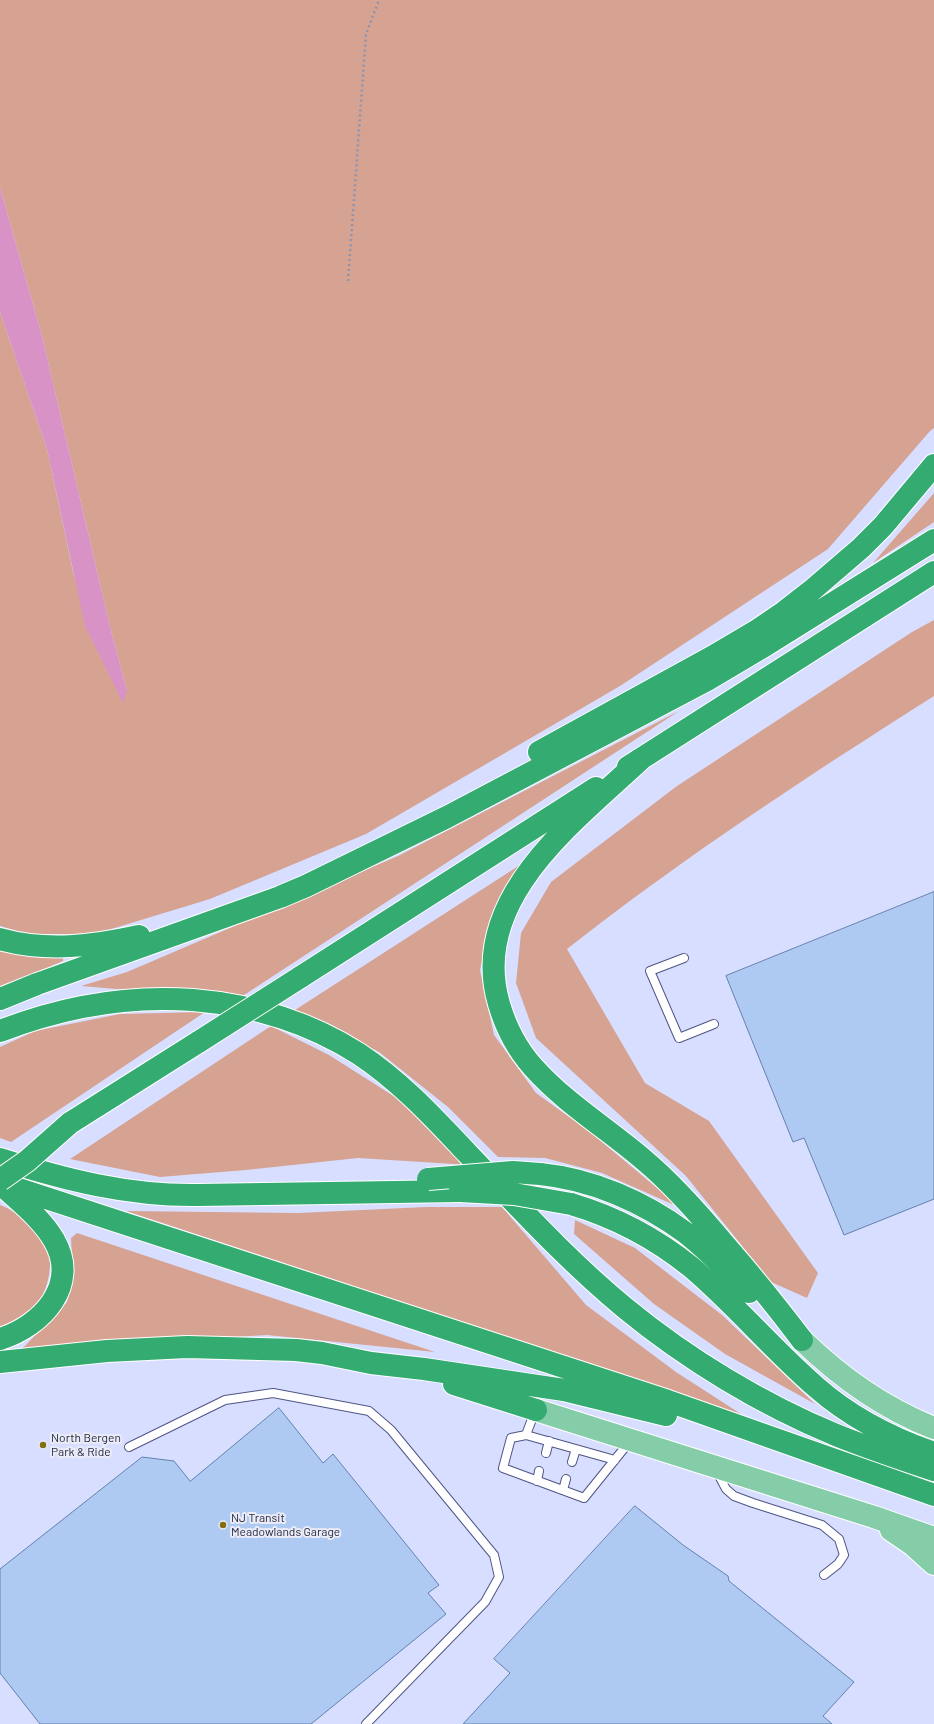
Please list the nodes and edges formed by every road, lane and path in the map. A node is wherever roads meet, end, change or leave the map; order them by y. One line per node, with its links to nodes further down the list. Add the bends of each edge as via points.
1 (379, 0): 2 (path, via 366,34)
2 (348, 281)
3 (934, 465): 7 (highway, via 861,548 811,591 756,631 712,658 440,805)
4 (934, 540): 7 (highway, via 734,665 447,817)
5 (934, 572): 6 (highway)
6 (641, 759): 14 (highway, bridge); 21 (highway, via 561,834 520,884 502,922 494,951 497,997 506,1026 532,1066 560,1094 644,1159 680,1193 769,1296)
7 (352, 862): 8 (highway, via 300,888)
8 (217, 920): 9 (highway, via 116,941 68,947 28,945); 11 (highway)
9 (0, 939)
10 (684, 958): 12 (lane, via 650,971 679,1038)
11 (0, 999)
12 (714, 1024)
13 (0, 1031): 37 (highway, via 34,1018 77,1007 119,1000 165,999 210,1001 257,1010 318,1032 375,1065 405,1090 573,1262 649,1327 740,1387 787,1412 876,1451)
14 (70, 1123): 16 (highway, bridge); 17 (highway, bridge, via 27,1161)
15 (0, 1159): 19 (highway, via 92,1185 144,1193 183,1195)
16 (0, 1164)
17 (0, 1180)
18 (0, 1183): 20 (highway, via 48,1231 58,1248 63,1275 54,1299 43,1314 26,1328); 25 (highway)
19 (331, 1192): 21 (highway, bridge, via 428,1179 513,1172 569,1178 620,1195 669,1221 703,1248); 33 (highway, bridge, via 460,1191 514,1194 570,1204 623,1223 669,1250 711,1284 796,1368 847,1411 884,1433)
20 (0, 1340)
21 (802, 1340): 26 (main road, via 858,1389)
22 (0, 1362): 23 (highway, via 132,1349 215,1346 322,1353 371,1363)
23 (424, 1369): 24 (highway, via 460,1387); 25 (highway, via 564,1390 683,1420)
24 (536, 1410): 27 (lane); 28 (main road)
25 (721, 1420): 42 (highway)
26 (934, 1428)
27 (526, 1435): 29 (lane); 40 (lane, via 511,1438 503,1468)
28 (631, 1439): 34 (lane); 36 (main road)
29 (549, 1441): 31 (lane); 32 (lane)
30 (129, 1447): 47 (lane, via 225,1400 274,1393 368,1411 391,1430 494,1555 499,1577 485,1602)
31 (576, 1449): 34 (lane); 35 (lane)
32 (546, 1453)
33 (934, 1453)
34 (615, 1460): 41 (lane, via 584,1498)
35 (572, 1462)
36 (713, 1466): 43 (main road); 46 (lane, via 726,1489 734,1496 822,1525 839,1539 844,1555 838,1564)
37 (934, 1470)
38 (539, 1471): 40 (lane)
39 (566, 1479): 41 (lane)
40 (537, 1480): 41 (lane)
41 (563, 1490)
42 (934, 1495)
43 (874, 1517): 44 (main road); 45 (main road)
44 (934, 1538)
45 (934, 1564)
46 (824, 1575)
47 (366, 1724)

